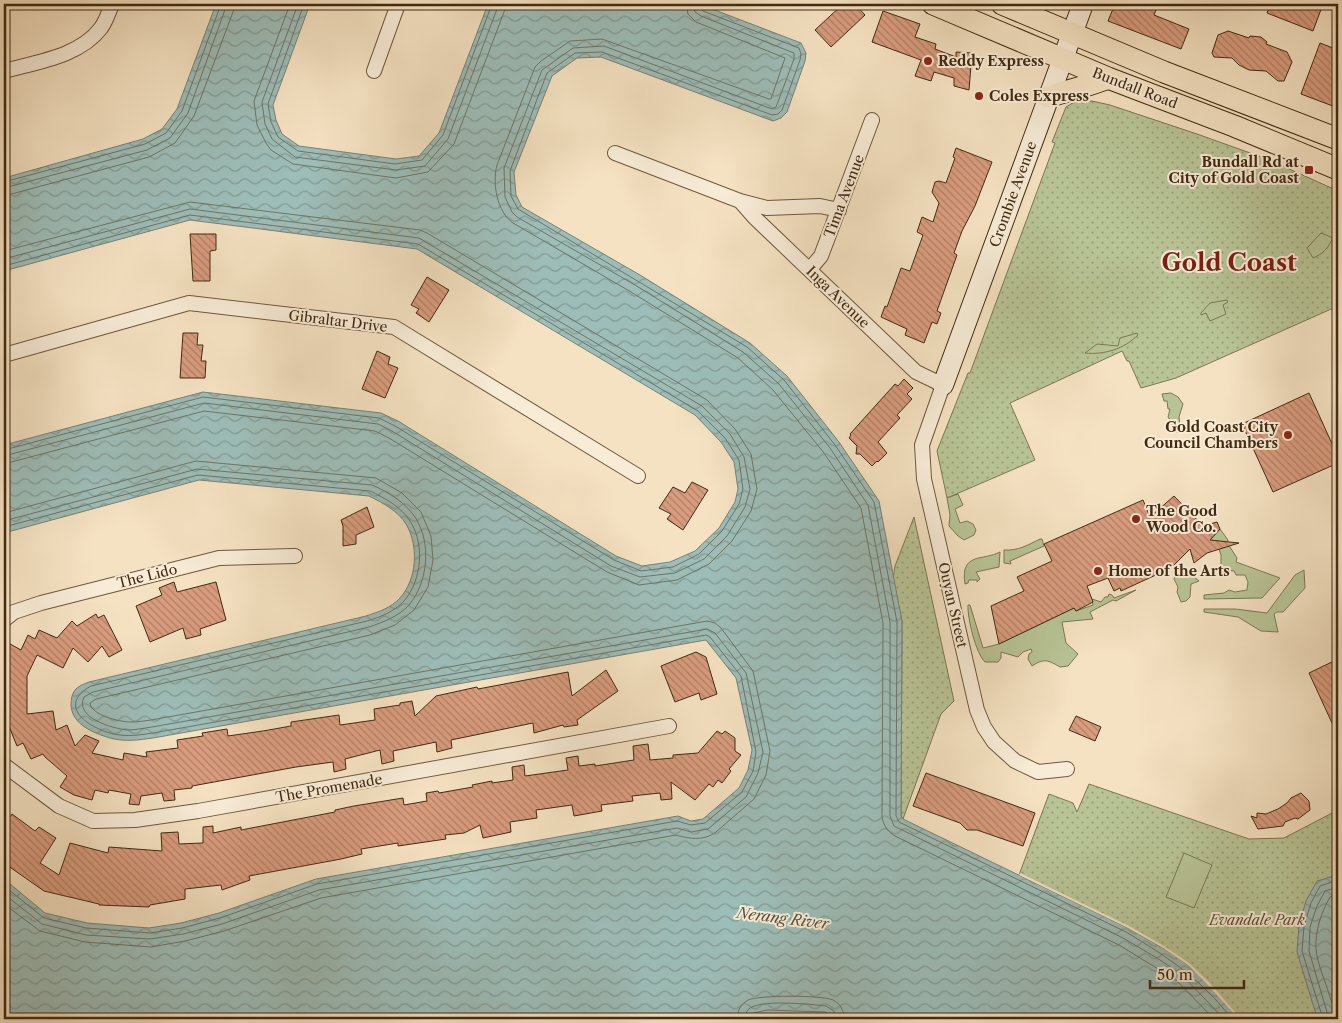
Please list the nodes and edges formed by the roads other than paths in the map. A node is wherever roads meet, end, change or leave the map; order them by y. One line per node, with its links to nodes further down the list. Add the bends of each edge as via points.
1 (112, 4): 8 (street, via 102,27 84,44 59,55)
2 (398, 4): 9 (street)
3 (933, 4): 7 (main road, Bundall Road)
4 (1002, 4): 6 (main road, Bundall Road)
5 (1083, 4): 6 (street, Crombie Avenue)
6 (1072, 34): 7 (street, Crombie Avenue); 13 (main road, Bundall Road)
7 (1062, 58): 10 (main road, Bundall Road); 11 (street, Crombie Avenue)
8 (6, 69)
9 (374, 72)
10 (1108, 78): 11 (main road); 15 (main road, Bundall Road)
11 (1048, 97): 20 (street, Crombie Avenue)
12 (872, 120): 17 (street, Tima Avenue)
13 (1338, 139)
14 (615, 153): 16 (street, Inga Avenue)
15 (1338, 169)
16 (740, 201): 17 (street, Inga Avenue, via 767,208 820,206); 18 (street, Inga Avenue)
17 (839, 210): 18 (street, Tima Avenue, via 821,256)
18 (810, 269): 20 (street, Inga Avenue, via 916,372)
19 (4, 355): 21 (street, Gibraltar Drive, via 189,303 394,327)
20 (943, 385): 26 (street, Ouyan Street, via 922,445 924,478 977,710 994,742 1015,761 1038,772)
21 (638, 476)
22 (295, 556): 23 (street, The Lido, via 219,558 42,603 14,612)
23 (4, 620)
24 (668, 726): 25 (street, The Promenade, via 135,820 93,821 59,806)
25 (4, 765)
26 (1067, 769)

